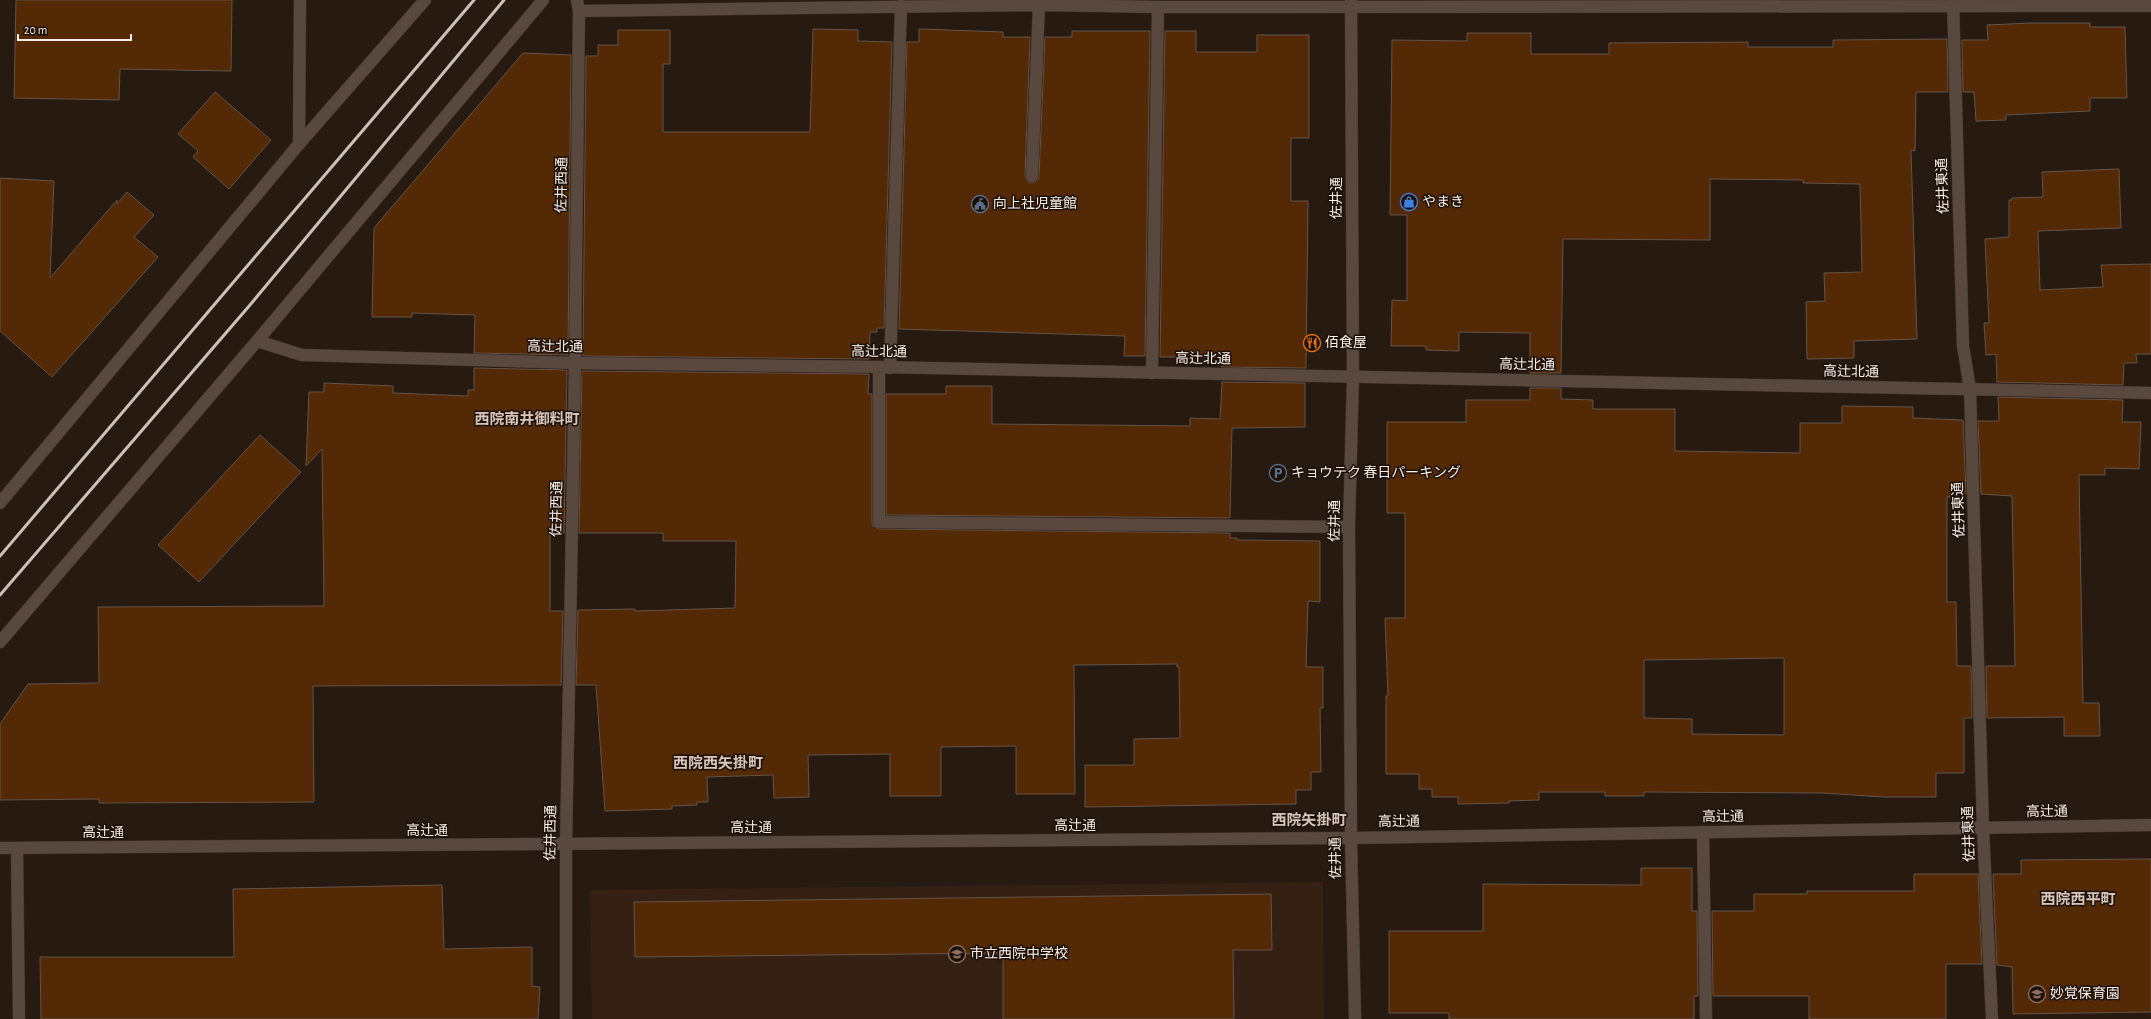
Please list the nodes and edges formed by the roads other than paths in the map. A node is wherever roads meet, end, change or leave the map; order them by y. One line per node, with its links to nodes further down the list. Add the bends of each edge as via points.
1 (300, 0): 12 (street)
2 (425, 0): 12 (street)
3 (544, 0): 14 (street)
4 (1351, 3): 6 (street); 11 (street); 18 (street, 佐井通)
5 (1953, 3): 6 (street); 10 (street); 19 (street, 佐井東通, via 1963,346)
6 (1809, 4)
7 (578, 5): 9 (street); 15 (street, 佐井西通)
8 (1040, 5): 9 (street); 11 (street); 13 (street)
9 (901, 6): 16 (street)
10 (2151, 6)
11 (1158, 7): 17 (street)
12 (299, 144): 21 (street)
13 (1032, 176)
14 (257, 341): 15 (street, 高辻北通, via 302,355); 23 (street)
15 (575, 363): 16 (street, 高辻北通); 28 (street, 佐井西通)
16 (885, 367): 17 (street, 高辻北通); 22 (street, via 879,522)
17 (1152, 373): 18 (street, 高辻北通)
18 (1353, 376): 19 (street, 高辻北通); 22 (street, 佐井通)
19 (1970, 389): 20 (street, 高辻北通); 25 (street, 佐井東通)
20 (2151, 393)
21 (0, 503)
22 (1349, 527): 27 (street, 佐井通)
23 (0, 642)
24 (2151, 825): 25 (street, 高辻通)
25 (1983, 828): 26 (street, 高辻通); 35 (street, 佐井東通)
26 (1703, 832): 27 (street, 高辻通); 34 (street)
27 (1351, 838): 28 (street, 高辻通); 33 (street, 佐井通)
28 (566, 845): 30 (street, 高辻通); 32 (street, 佐井西通)
29 (0, 848): 30 (street, 高辻通)
30 (17, 848): 31 (street)
31 (18, 1019)
32 (566, 1019)
33 (1355, 1019)
34 (1706, 1019)
35 (1992, 1019)

